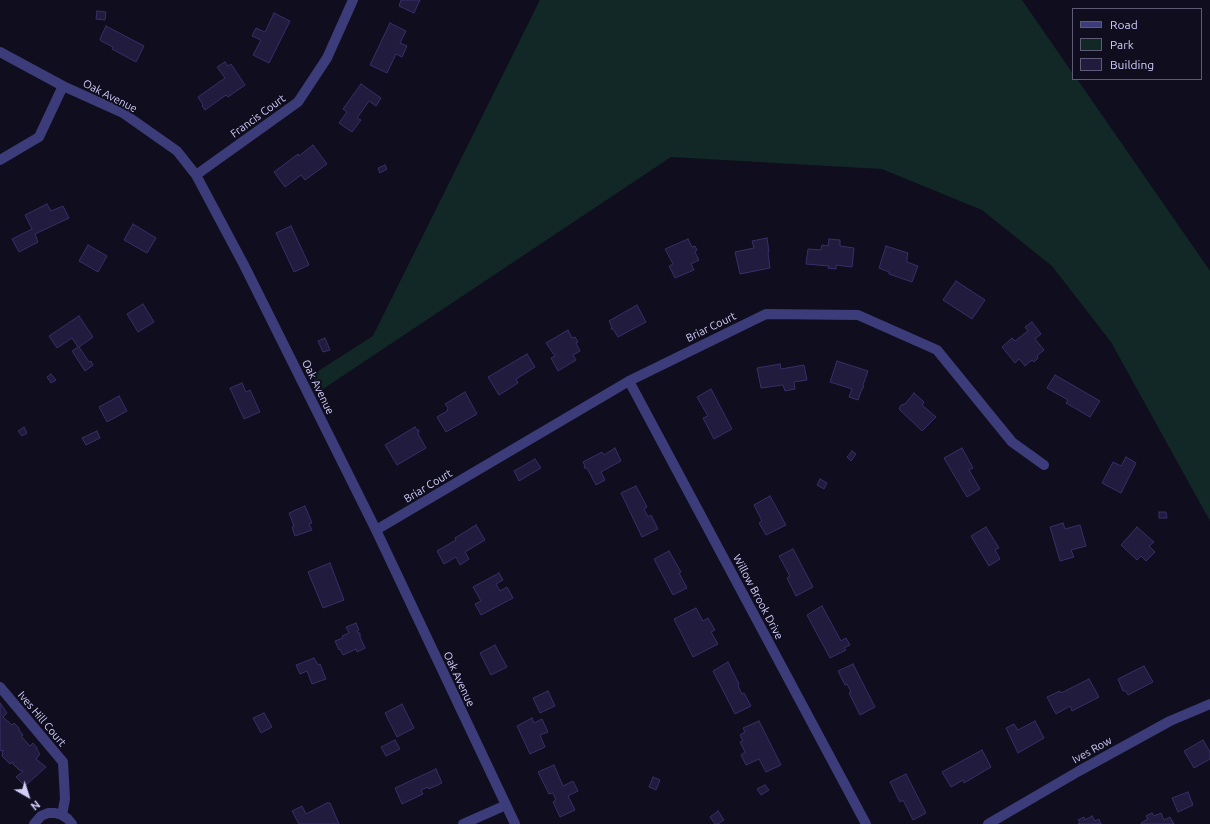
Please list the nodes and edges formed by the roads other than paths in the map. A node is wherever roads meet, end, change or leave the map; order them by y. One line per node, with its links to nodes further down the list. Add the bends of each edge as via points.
1 (353, 0): 5 (street, Francis Court, via 327,58 298,102)
2 (0, 52): 3 (street, Oak Avenue)
3 (63, 86): 4 (street, via 38,137); 5 (street, Oak Avenue, via 123,113 177,151)
4 (0, 160)
5 (196, 175): 8 (street, Oak Avenue, via 244,265)
6 (629, 381): 7 (street, Briar Court, via 766,314 858,315 937,350 1012,442); 8 (street, Briar Court); 17 (street, Willow Brook Drive)
7 (1044, 465)
8 (376, 530): 11 (street, Oak Avenue)
9 (0, 687): 12 (street, Ives Hill Court, via 62,762 65,799)
10 (1210, 704): 18 (street, Ives Row, via 1170,721)
11 (506, 805): 15 (street); 16 (street, Oak Avenue)
12 (62, 815): 13 (street, via 48,813); 14 (street)
13 (34, 824)
14 (72, 824)
15 (463, 824)
16 (515, 824)
17 (866, 824)
18 (988, 824)

